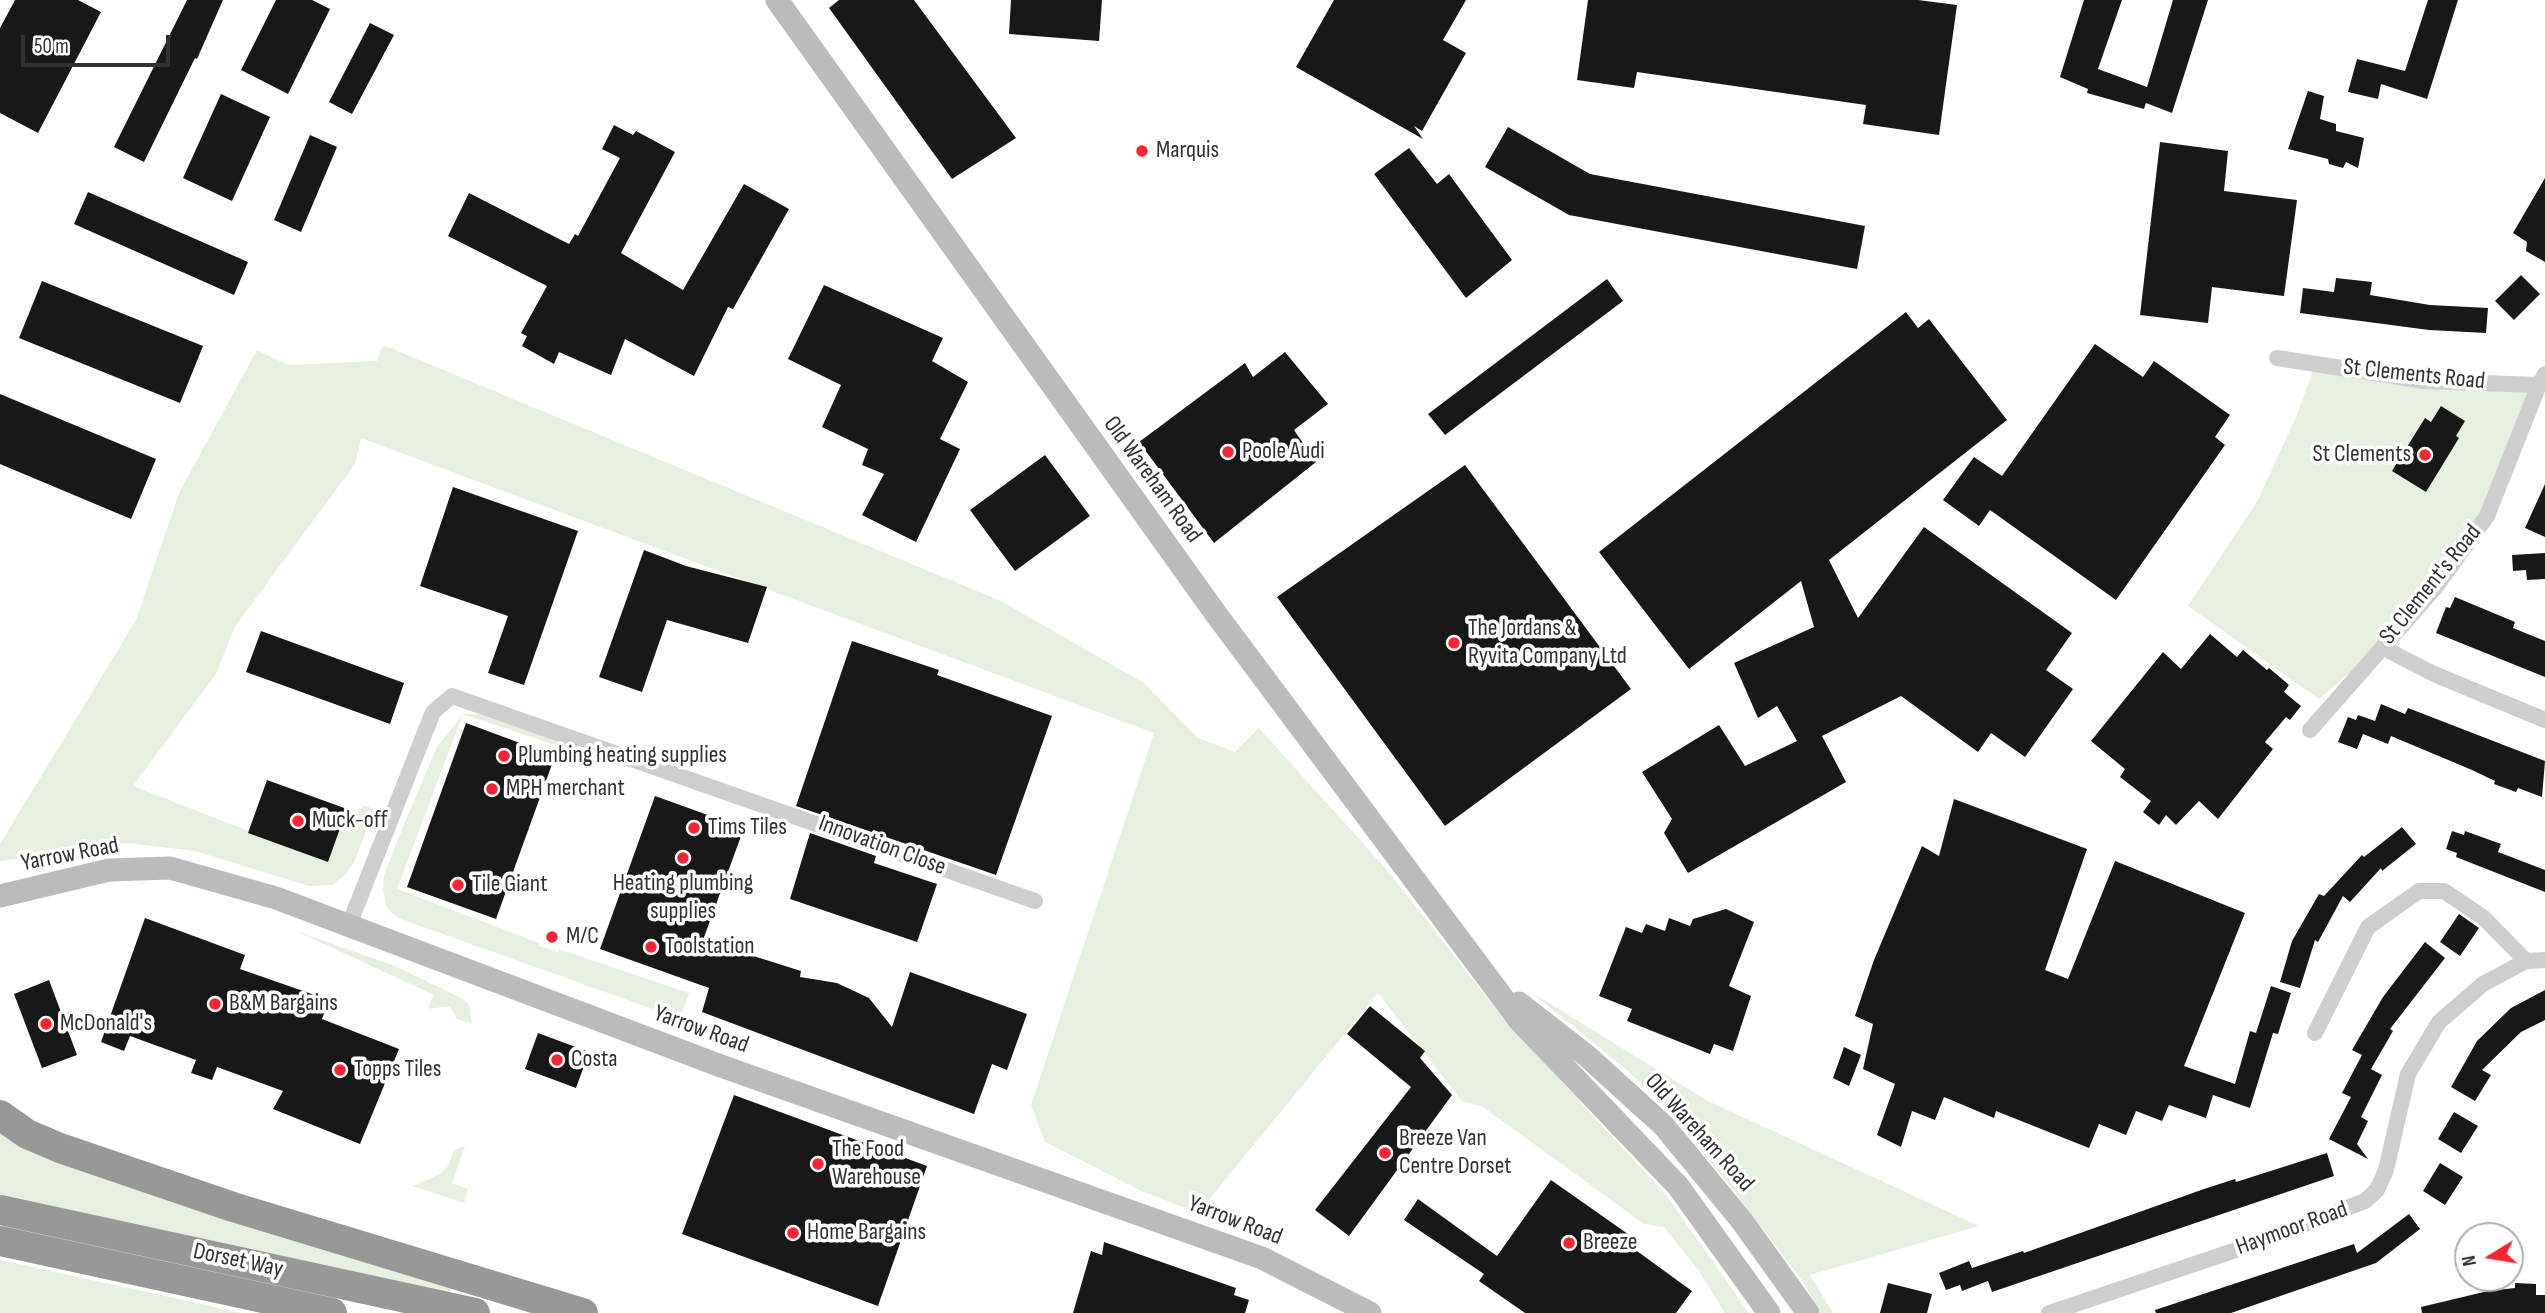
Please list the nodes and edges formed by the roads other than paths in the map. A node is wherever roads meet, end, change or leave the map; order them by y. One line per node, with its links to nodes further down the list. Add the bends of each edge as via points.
1 (777, 0): 13 (street, Old Wareham Road, via 1216,614)
2 (2277, 358): 3 (street, St Clements Road, via 2425,381)
3 (2542, 379): 4 (street, St Clement's Road)
4 (2538, 410): 5 (street, St Clement's Road, via 2487,516 2435,588)
5 (2386, 642): 6 (street, via 2391,652 2434,674); 7 (street, St Clement's Road)
6 (2545, 720)
7 (2310, 730)
8 (0, 896): 10 (street, Yarrow Road, via 108,870 170,868 276,898)
9 (1035, 901): 10 (street, Innovation Close, via 452,696 433,712)
10 (349, 925): 21 (street, Yarrow Road, via 721,1066 1262,1258)
11 (2545, 960): 12 (street, Haymoor Road)
12 (2526, 961): 14 (street, via 2484,918 2444,891 2419,891 2368,927); 24 (street, Haymoor Road, via 2483,984 2439,1022 2408,1073 2386,1170 2377,1190 2364,1201 2260,1242)
13 (1494, 984): 22 (street, Old Wareham Road, via 1520,1021 1678,1186); 23 (street, Old Wareham Road, via 1587,1056 1664,1126 1742,1220)
14 (2315, 1033)
15 (0, 1115): 20 (highway, via 60,1148 233,1207)
16 (0, 1210): 19 (highway, Dorset Way)
17 (0, 1241): 18 (highway, Dorset Way)
18 (332, 1313)
19 (475, 1313)
20 (583, 1313)
21 (1370, 1313)
22 (1769, 1313)
23 (1808, 1313)
24 (2049, 1313)

